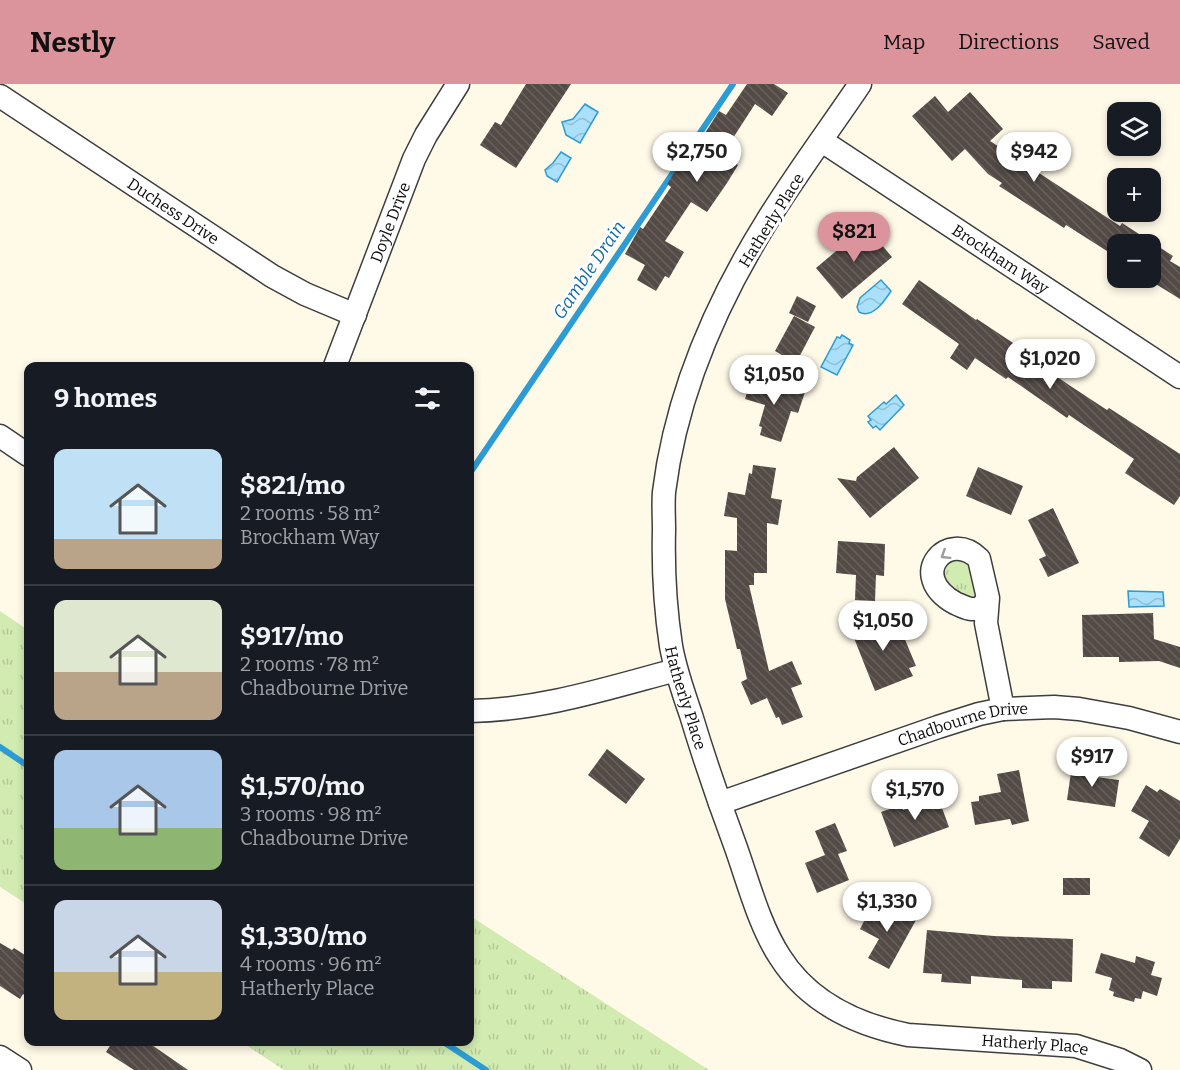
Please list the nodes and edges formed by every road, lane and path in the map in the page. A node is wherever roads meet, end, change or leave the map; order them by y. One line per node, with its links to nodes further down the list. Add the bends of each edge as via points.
1 (458, 84): 5 (street, Doyle Drive, via 414,159)
2 (860, 84): 4 (street, Hatherly Place)
3 (0, 96): 5 (street, Duchess Drive, via 272,276)
4 (822, 141): 7 (street, Brockham Way); 13 (street, Hatherly Place, via 767,221 733,280 704,340 675,431 664,494 663,581)
5 (355, 315): 6 (street, Doyle Drive)
6 (337, 362)
7 (1180, 376)
8 (0, 436): 9 (street)
9 (24, 452)
10 (988, 598): 11 (street, via 978,609); 11 (street, one-way to 11, via 979,559 966,549 950,550 936,561 932,579 940,593); 12 (street)
11 (965, 608): 12 (street)
12 (986, 623): 14 (street)
13 (676, 670): 15 (street, via 561,701 503,711); 17 (street, Hatherly Place)
14 (1003, 709): 16 (street, Chadbourne Drive, via 1079,709); 17 (street, Chadbourne Drive, via 938,727)
15 (474, 711)
16 (1180, 732)
17 (720, 803): 20 (street, Hatherly Place, via 780,958 797,979 837,1011 860,1022 908,1035 1076,1046)
18 (0, 1057): 19 (street)
19 (20, 1070)
20 (1140, 1070)

